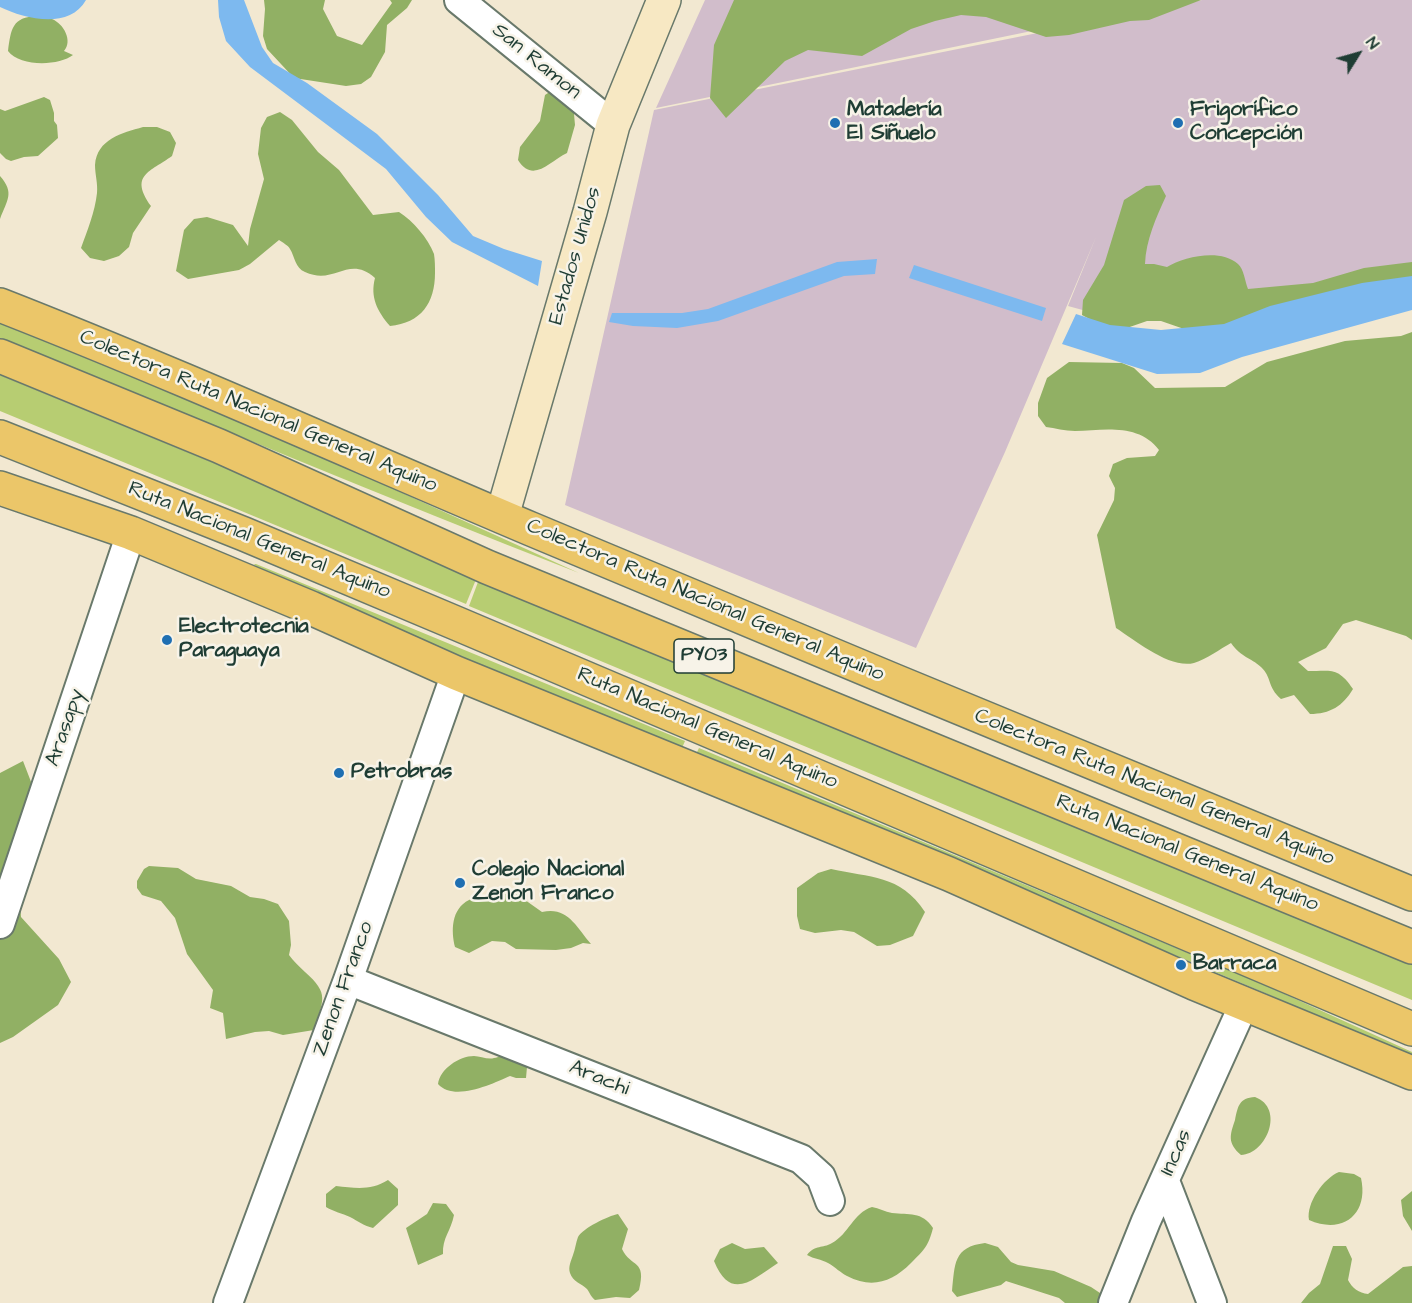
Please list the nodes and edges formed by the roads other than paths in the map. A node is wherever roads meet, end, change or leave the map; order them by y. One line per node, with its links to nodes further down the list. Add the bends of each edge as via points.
1 (459, 0): 3 (street, San Ramon)
2 (664, 0): 3 (street, Estados Unidos)
3 (613, 124): 9 (street, Estados Unidos)
4 (0, 305): 9 (main road, Colectora Ruta Nacional General Aquino / PY03)
5 (0, 356): 15 (main road, Ruta Nacional General Aquino / PY03, via 219,446 487,567)
6 (0, 437): 7 (main road, Ruta Nacional General Aquino)
7 (39, 452): 11 (main road); 18 (main road, Ruta Nacional General Aquino, via 459,624)
8 (0, 488): 10 (main road)
9 (501, 516): 13 (main road, Colectora Ruta Nacional General Aquino / PY03)
10 (131, 533): 11 (main road); 14 (street, Arasapy)
11 (250, 583): 12 (main road)
12 (456, 674): 16 (street, Zenon Franco); 17 (main road, via 949,874)
13 (1412, 894)
14 (0, 924)
15 (1412, 947)
16 (348, 980): 21 (street, Arachi, via 801,1159 821,1177); 22 (street, Zenon Franco)
17 (1244, 1004): 19 (main road); 20 (street, Incas)
18 (1412, 1029)
19 (1412, 1073)
20 (1165, 1181): 23 (street, Incas); 24 (street)
21 (830, 1201)
22 (233, 1301)
23 (1113, 1303)
24 (1212, 1303)

